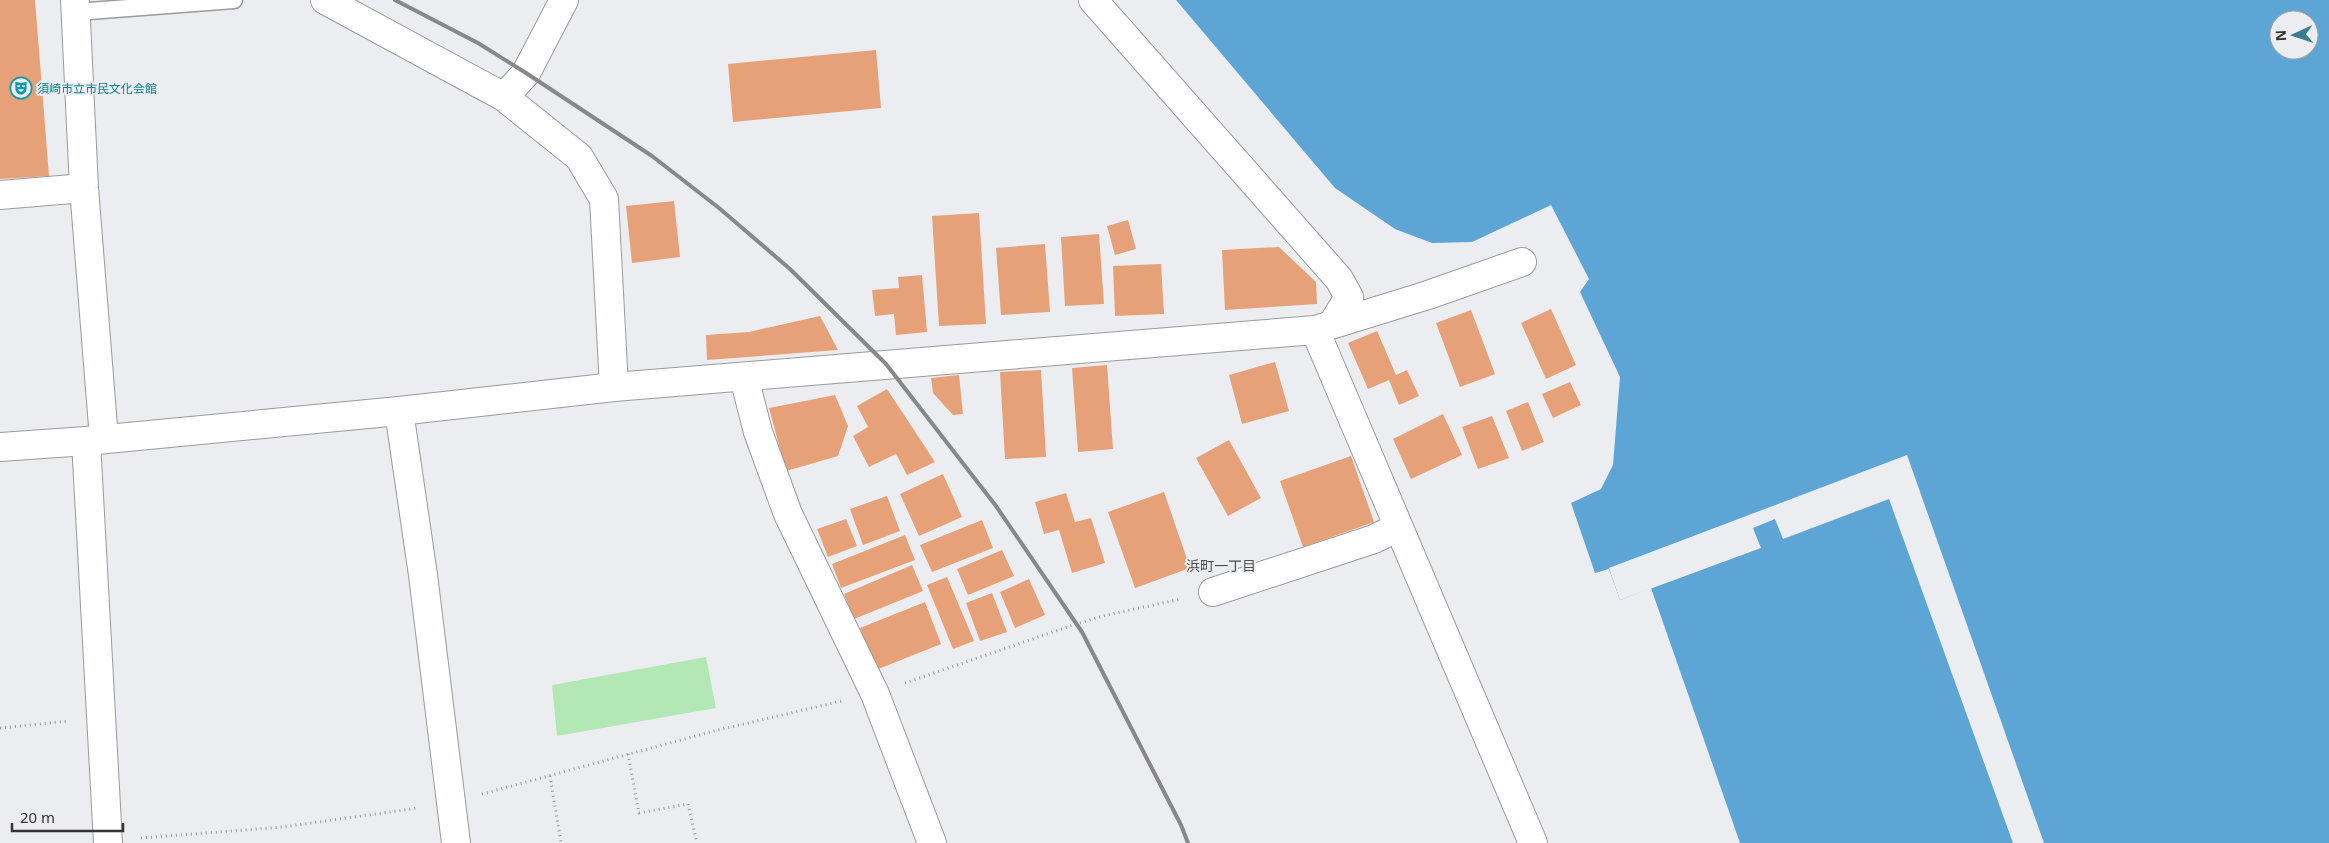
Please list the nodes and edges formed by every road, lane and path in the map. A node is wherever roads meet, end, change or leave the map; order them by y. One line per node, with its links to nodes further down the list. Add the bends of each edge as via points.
1 (234, 0): 5 (lane)
2 (325, 0): 6 (street)
3 (564, 0): 6 (street, via 526,73)
4 (1093, 0): 10 (street, via 1339,279 1349,297)
5 (75, 6): 7 (street)
6 (504, 97): 12 (street, via 579,157 604,198)
7 (84, 188): 8 (street); 14 (street)
8 (0, 195)
9 (1522, 262): 10 (street)
10 (1324, 326): 11 (street); 16 (street)
11 (744, 377): 12 (street); 18 (street, via 758,432 788,514)
12 (614, 387): 13 (street)
13 (399, 412): 14 (street); 23 (street)
14 (95, 440): 15 (street); 19 (street)
15 (0, 447)
16 (1398, 528): 17 (street, via 1374,539); 29 (street)
17 (1213, 592): 18 (path, via 1107,615)
18 (875, 694): 21 (path); 28 (street)
19 (102, 717): 20 (path); 24 (street)
20 (0, 728)
21 (628, 754): 22 (path); 27 (path, via 640,813 688,804)
22 (550, 776): 23 (path); 26 (path)
23 (451, 803): 24 (path, via 283,827); 25 (street)
24 (108, 842)
25 (456, 843)
26 (561, 843)
27 (697, 843)
28 (932, 843)
29 (1533, 843)

